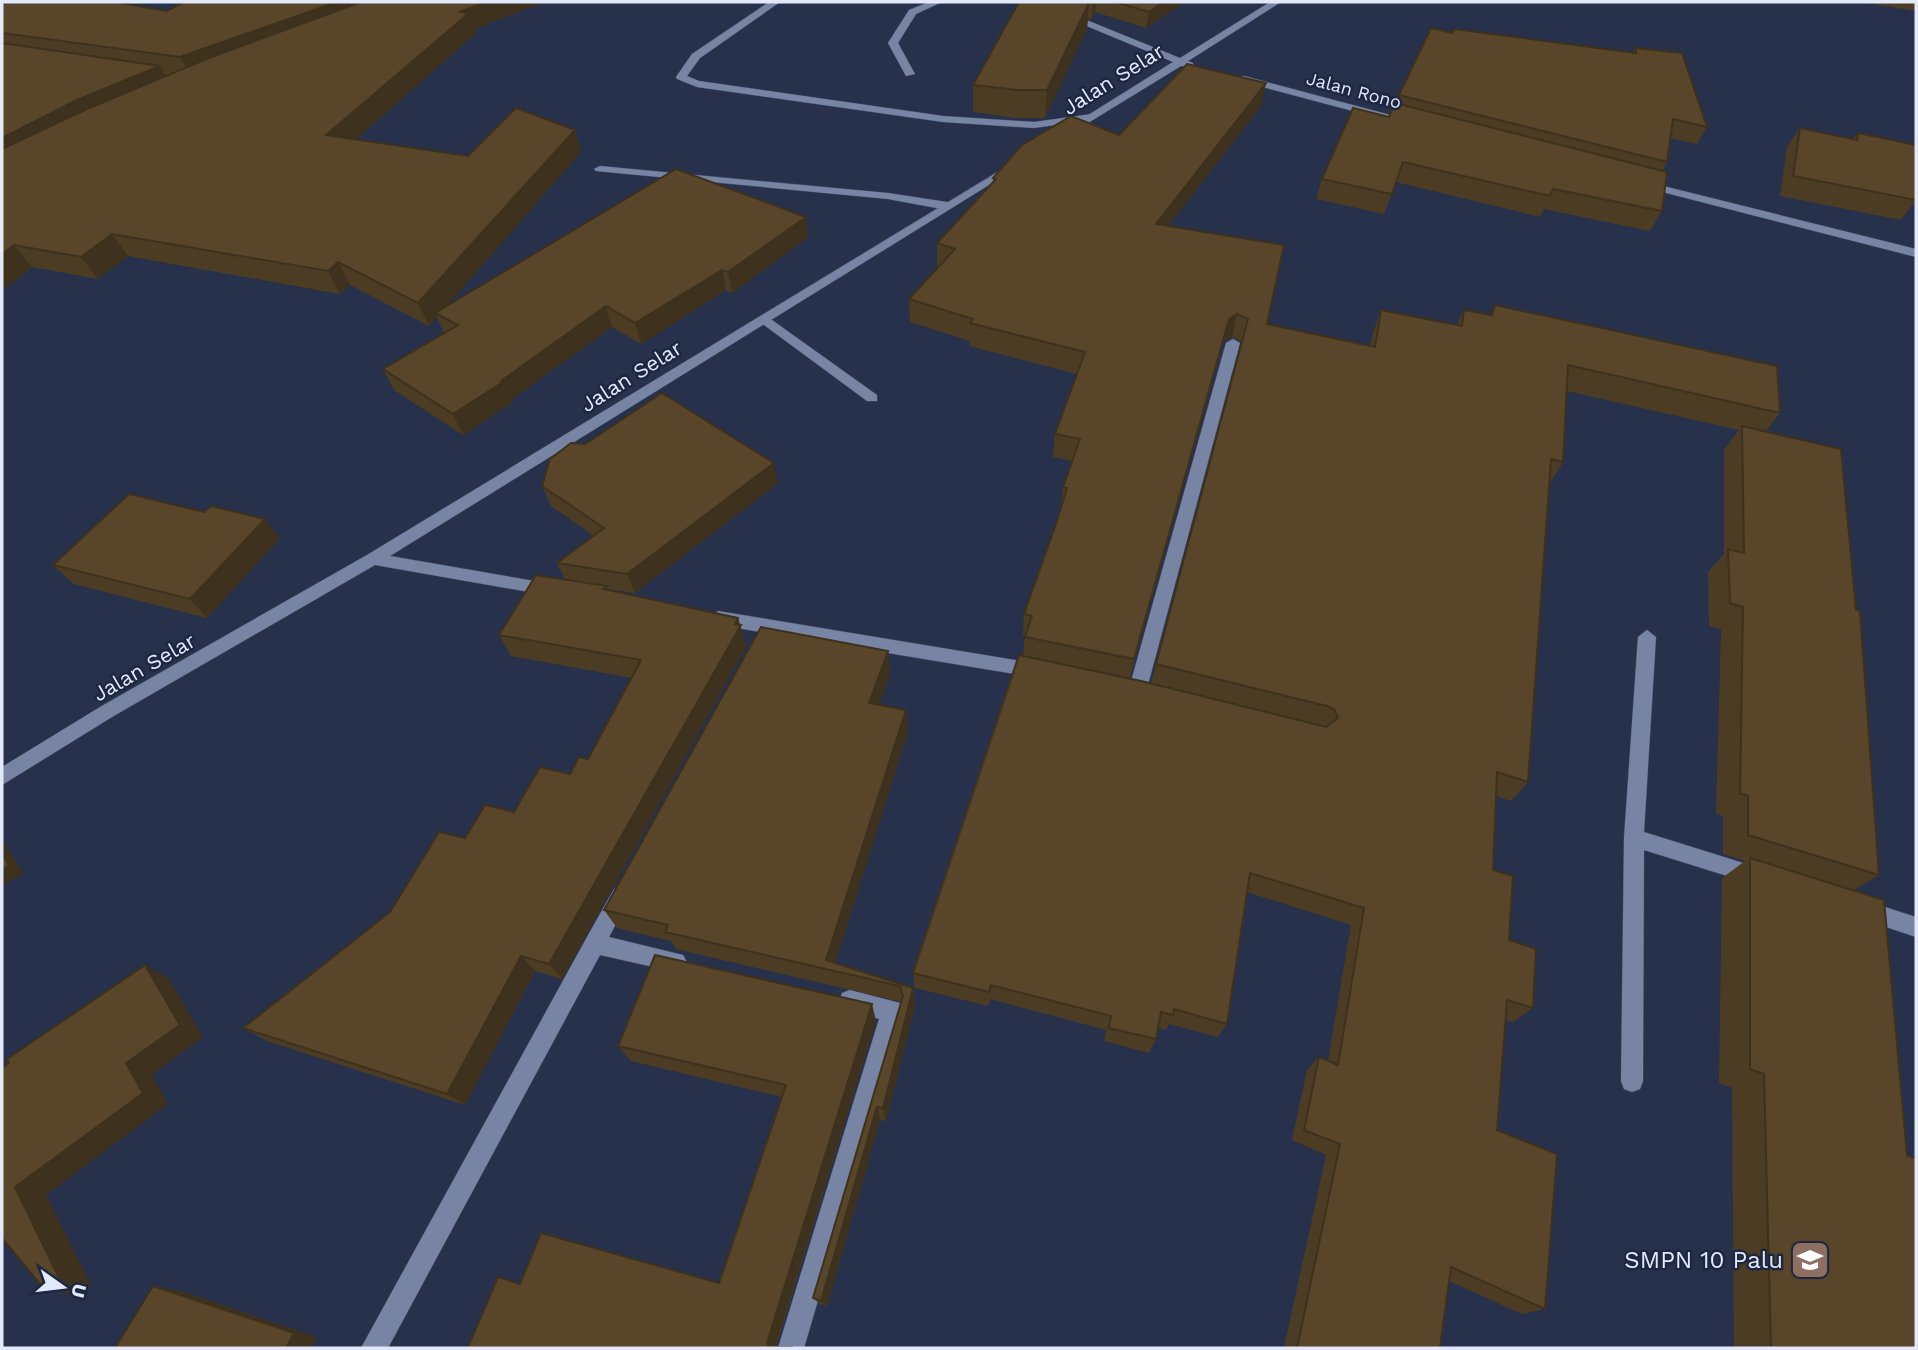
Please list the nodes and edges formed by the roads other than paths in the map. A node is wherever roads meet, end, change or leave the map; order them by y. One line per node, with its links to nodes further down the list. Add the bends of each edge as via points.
1 (775, 2): 9 (street, via 696,56 681,77 697,84 943,118 1034,125)
2 (937, 2): 7 (street, via 912,12 893,43)
3 (1034, 2): 5 (street)
4 (1276, 2): 5 (street, Jalan Selar)
5 (1180, 62): 6 (street); 9 (street, Jalan Selar)
6 (1207, 70)
7 (910, 74)
8 (1234, 77): 10 (street, Jalan Rono)
9 (1092, 117): 11 (street, Jalan Selar)
10 (1422, 126)
11 (1047, 145)
12 (1025, 158): 15 (street, Jalan Selar)
13 (600, 169): 15 (street, via 888,195)
14 (1637, 182): 16 (street)
15 (947, 206): 17 (street, Jalan Selar)
16 (1916, 253)
17 (765, 319): 19 (street); 20 (street, Jalan Selar)
18 (1233, 343): 27 (street)
19 (872, 398)
20 (373, 559): 21 (street); 28 (street, Jalan Selar)
21 (564, 592)
22 (701, 615): 23 (street)
23 (769, 626): 25 (street); 26 (street)
24 (1647, 637): 29 (street)
25 (756, 651)
26 (1056, 675)
27 (1137, 692)
28 (2, 777)
29 (1634, 838): 30 (street); 37 (street)
30 (1775, 882)
31 (628, 883): 34 (street)
32 (1839, 902): 33 (street)
33 (1916, 927)
34 (594, 944): 35 (street); 38 (street)
35 (702, 968)
36 (824, 996): 39 (street, via 892,1011)
37 (1632, 1081)
38 (374, 1348)
39 (791, 1348)

